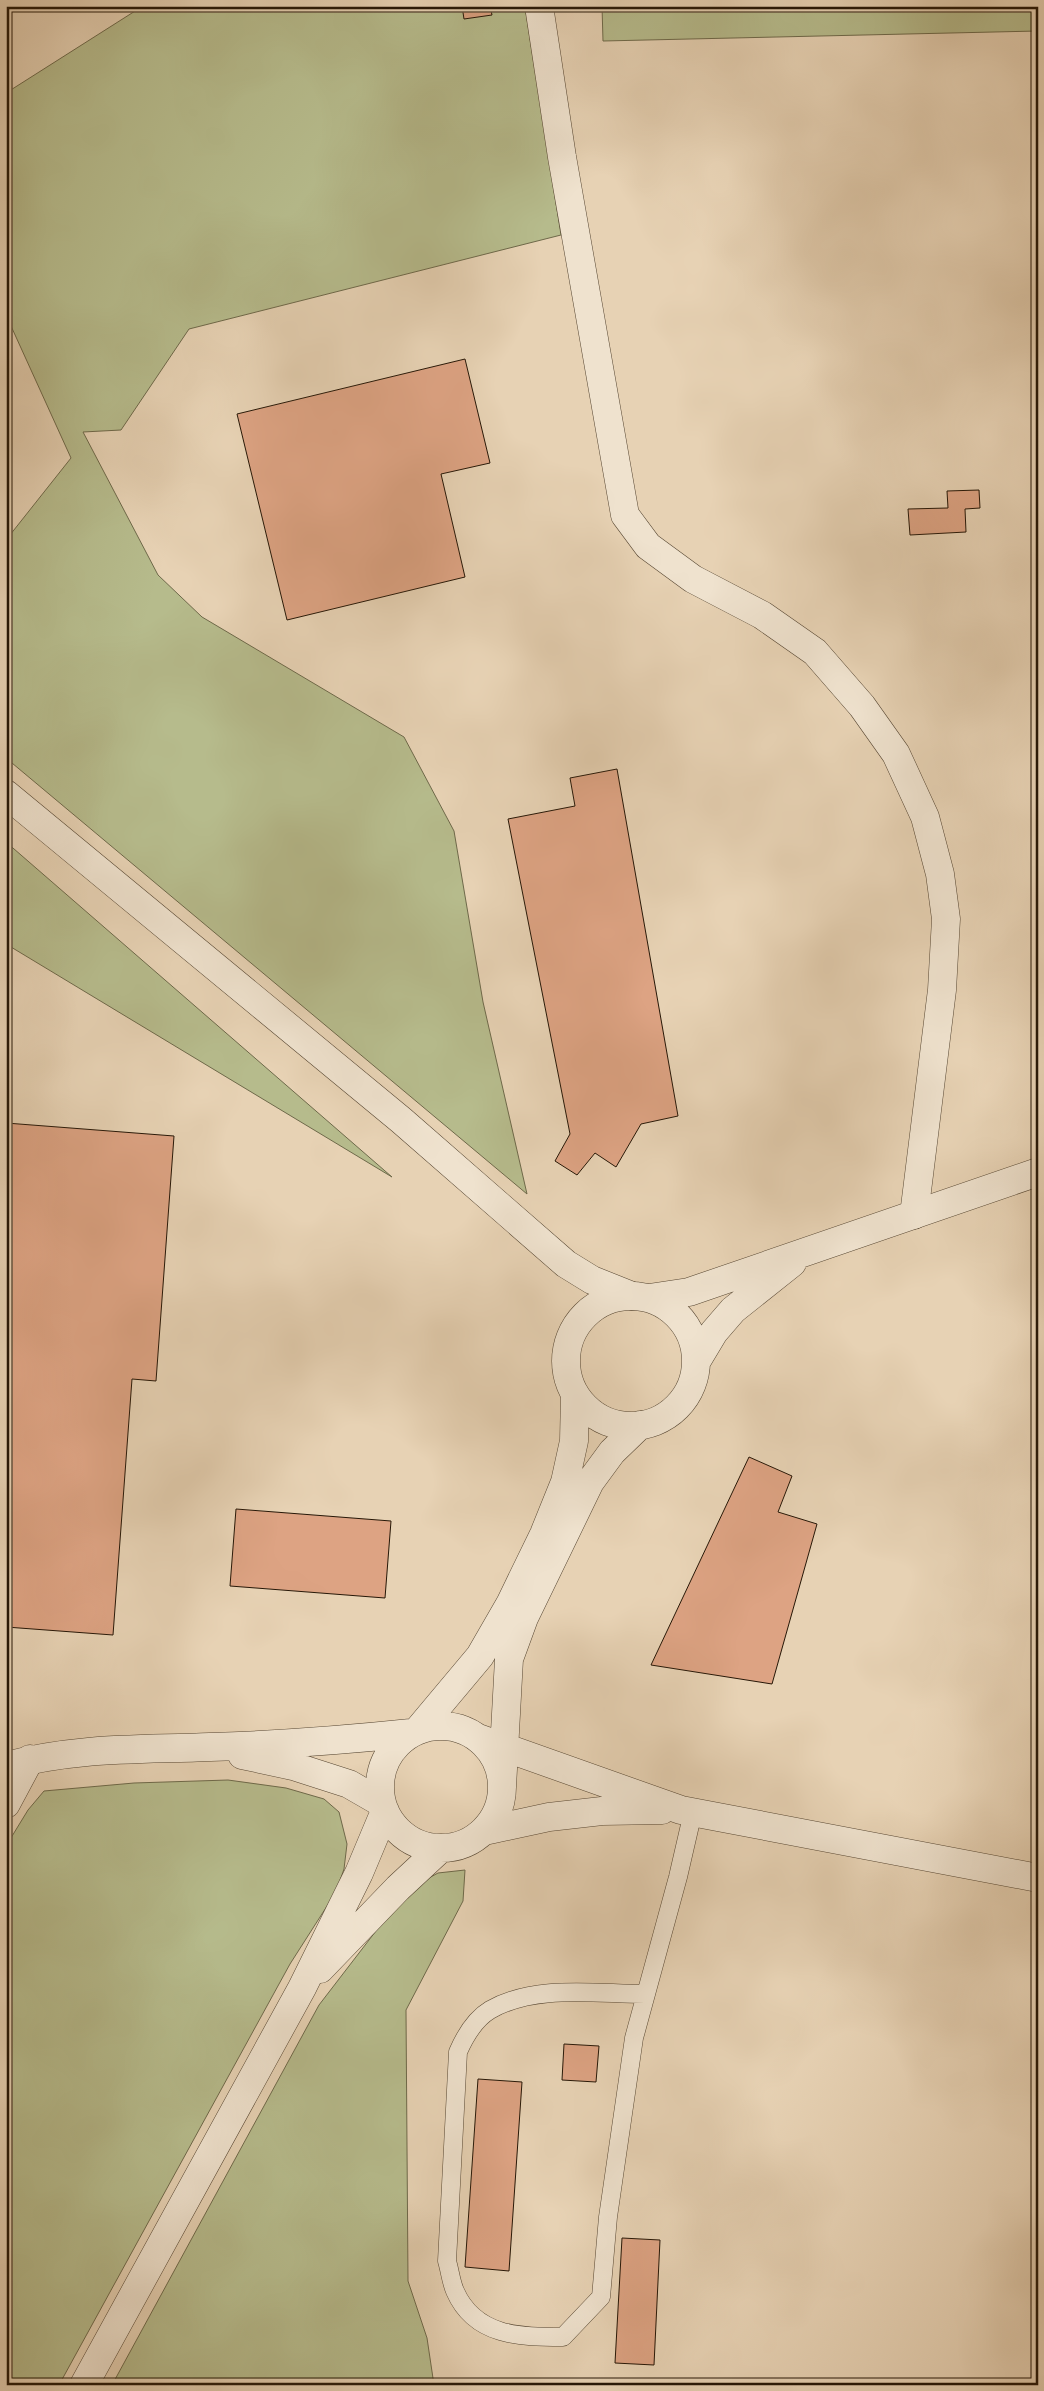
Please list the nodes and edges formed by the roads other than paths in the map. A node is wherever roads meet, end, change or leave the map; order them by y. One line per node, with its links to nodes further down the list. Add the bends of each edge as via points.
1 (539, 6): 4 (street, via 625,515 648,546 686,573 762,615 815,652 862,706 896,754 926,817 940,874 946,920 942,990)
2 (6, 794): 6 (street, via 401,1120 566,1264 592,1280)
3 (1038, 1172): 4 (street)
4 (914, 1215): 5 (street)
5 (809, 1250): 6 (street, via 689,1292); 7 (street, via 733,1310 714,1332)
6 (641, 1297): 7 (street, via 668,1308 683,1322 693,1341); 8 (street, via 610,1300 582,1319 570,1338 566,1361)
7 (696, 1362): 9 (street, via 690,1388 679,1404 664,1417)
8 (575, 1394): 9 (street, via 589,1411 602,1419 618,1425); 10 (street, via 574,1441 565,1482 544,1534 480,1656)
9 (640, 1426): 13 (street, via 612,1452 590,1482 524,1618 509,1659)
10 (414, 1732): 11 (street, via 434,1726 449,1726); 12 (street); 17 (street, via 393,1749 385,1763 380,1778)
11 (478, 1738): 13 (street); 15 (street, via 494,1756)
12 (209, 1747): 14 (street, via 110,1749); 17 (street, via 294,1766 349,1784)
13 (505, 1748): 15 (street); 18 (street)
14 (18, 1762): 16 (street)
15 (502, 1787): 19 (street, via 497,1811)
16 (6, 1804)
17 (383, 1807): 20 (street, via 403,1836 424,1846); 22 (street, via 360,1873)
18 (687, 1811): 19 (street, via 602,1811 549,1817); 21 (street); 23 (lane, via 678,1876)
19 (484, 1831): 20 (street, via 463,1844)
20 (440, 1848): 22 (street)
21 (1038, 1878)
22 (302, 1988): 24 (street)
23 (645, 1994): 23 (lane, via 634,2038 608,2217 601,2298 563,2337 518,2336 488,2327 470,2314 455,2292 447,2261 458,2052 467,2032 490,2010 521,1998 560,1993)
24 (84, 2385)

